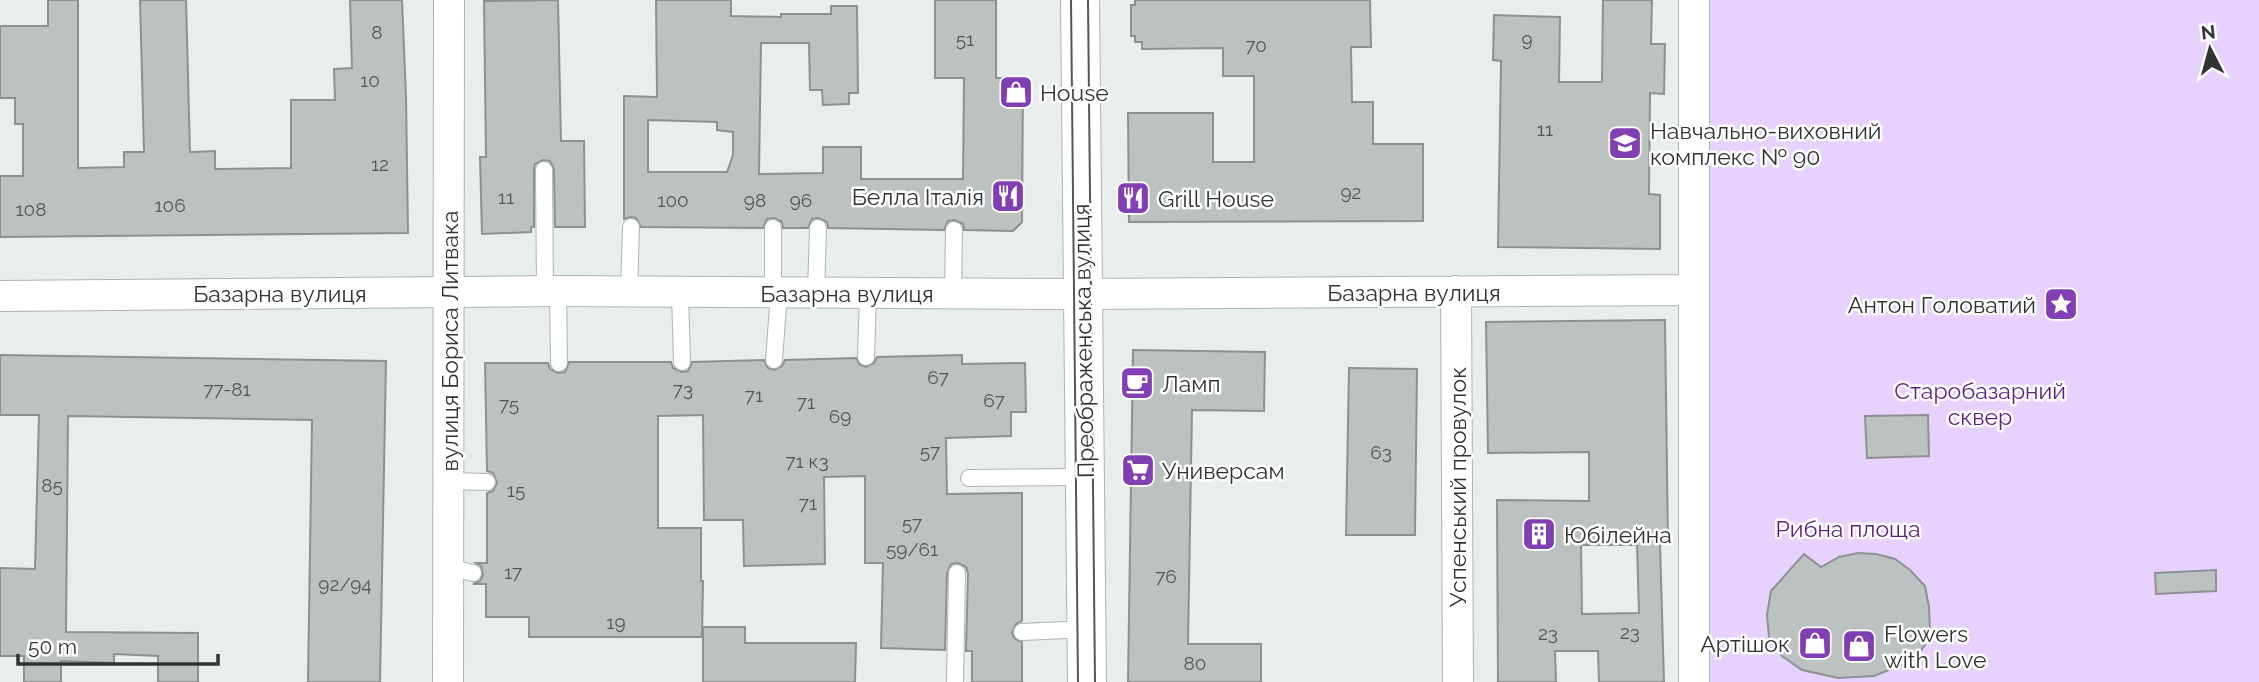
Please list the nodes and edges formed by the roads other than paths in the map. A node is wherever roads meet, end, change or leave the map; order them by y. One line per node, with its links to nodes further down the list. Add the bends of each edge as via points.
1 (449, 0): 11 (street, вулиця Бориса Литвака)
2 (1080, 0): 19 (main road, Преображенська вулиця)
3 (1694, 0): 9 (street)
4 (544, 170): 12 (lane)
5 (631, 227): 10 (lane)
6 (773, 228): 15 (lane)
7 (818, 228): 16 (lane)
8 (954, 230): 18 (lane)
9 (1694, 290): 13 (street, Базарна вулиця); 36 (street)
10 (629, 291): 12 (street, Базарна вулиця); 14 (street, Базарна вулиця)
11 (449, 292): 12 (street, Базарна вулиця); 20 (street, Базарна вулиця); 27 (street, вулиця Бориса Литвака)
12 (551, 292): 24 (lane)
13 (1456, 292): 19 (street, Базарна вулиця); 35 (street, Успенський провулок)
14 (680, 293): 15 (street, Базарна вулиця); 23 (lane)
15 (776, 293): 16 (street, Базарна вулиця); 22 (lane)
16 (817, 293): 17 (street, Базарна вулиця)
17 (868, 293): 18 (street, Базарна вулиця); 21 (lane)
18 (953, 293): 19 (street, Базарна вулиця)
19 (1082, 293): 25 (main road, Преображенська вулиця)
20 (0, 296)
21 (866, 358)
22 (775, 360)
23 (682, 362)
24 (559, 363)
25 (1084, 477): 26 (lane); 30 (main road, Преображенська вулиця)
26 (969, 478)
27 (449, 481): 28 (lane); 32 (street, вулиця Бориса Литвака, via 461,570)
28 (487, 482)
29 (957, 573): 33 (lane, via 964,630)
30 (1086, 629): 31 (lane); 34 (main road, Преображенська вулиця)
31 (1022, 632)
32 (448, 682)
33 (955, 682)
34 (1087, 682)
35 (1458, 682)
36 (1694, 682)

